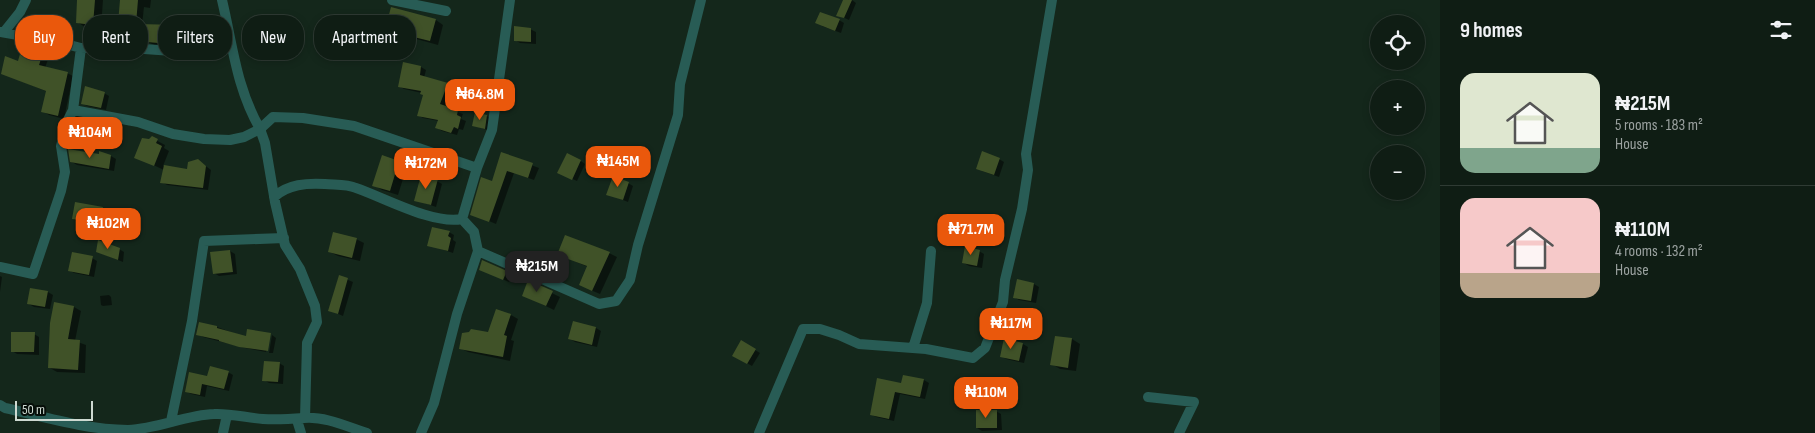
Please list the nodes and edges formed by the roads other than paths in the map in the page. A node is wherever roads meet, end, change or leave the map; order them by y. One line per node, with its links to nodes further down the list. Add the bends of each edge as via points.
1 (26, 0): 8 (street)
2 (222, 0): 12 (street, via 241,88)
3 (392, 0): 7 (street)
4 (510, 0): 13 (street, via 492,130)
5 (701, 0): 17 (street, via 680,84 678,115 630,280 616,301 599,304)
6 (1052, 0): 20 (street, via 1026,154 1028,170 1022,209 1003,302 985,348 973,358)
7 (446, 12)
8 (2, 32): 9 (street)
9 (81, 48): 10 (street); 11 (street)
10 (158, 50)
11 (73, 110): 12 (street, via 138,122 173,134 204,138 230,140); 19 (street, via 61,146 65,172 33,274)
12 (260, 130): 13 (street, via 273,117 354,126); 14 (street)
13 (477, 168): 15 (street)
14 (274, 197): 15 (street, via 282,190 304,184 353,186 421,213 452,221); 16 (street)
15 (462, 219): 17 (street, via 474,232)
16 (284, 238): 24 (street, via 315,306 317,322 307,344); 25 (street, via 204,241)
17 (478, 251): 31 (street, via 457,314 434,403)
18 (931, 251): 20 (street, via 927,303)
19 (0, 267)
20 (913, 348): 32 (street, via 859,344 826,331 803,329)
21 (1148, 397): 33 (street, via 1194,402)
22 (0, 405): 26 (street)
23 (227, 415): 24 (street); 25 (street); 28 (street)
24 (301, 419): 29 (street); 30 (street, via 338,424)
25 (172, 421): 26 (street, via 129,430)
26 (68, 422): 27 (street)
27 (65, 433)
28 (224, 433)
29 (301, 433)
30 (367, 433)
31 (421, 433)
32 (759, 433)
33 (1179, 433)

